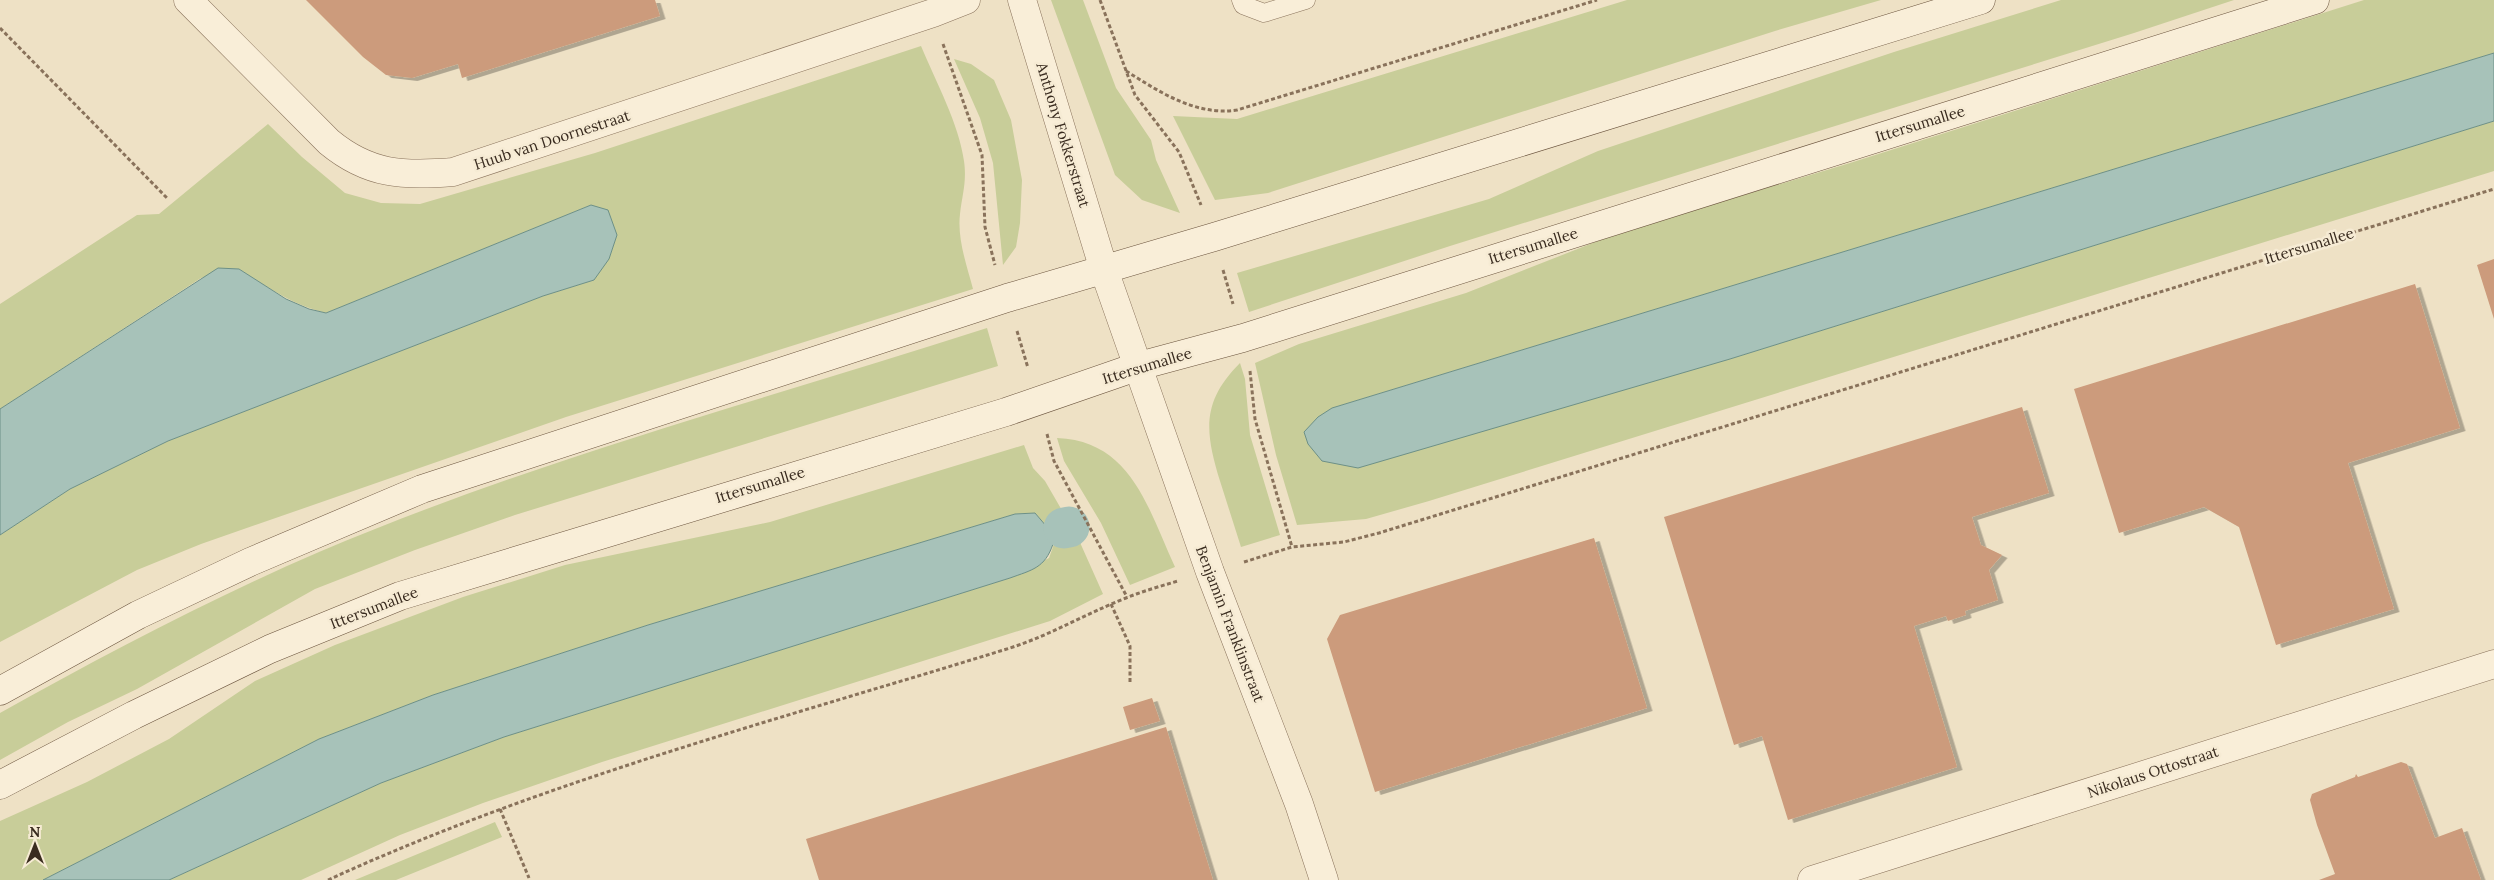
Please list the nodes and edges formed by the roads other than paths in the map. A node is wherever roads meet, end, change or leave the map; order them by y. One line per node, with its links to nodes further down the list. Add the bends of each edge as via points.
1 (188, 0): 2 (main road, Huub van Doornestraat, via 347,158 368,167 424,174 453,172)
2 (966, 0)
3 (1022, 0): 8 (main road, Anthony Fokkerstraat)
4 (1241, 0): 5 (lane, via 1243,5 1264,13)
5 (1306, 0)
6 (1981, 0): 8 (main road)
7 (2315, 0): 9 (main road, Ittersumallee, via 1243,338)
8 (1104, 270): 9 (main road, Anthony Fokkerstraat); 11 (main road, via 1007,298 422,489 250,562 138,615)
9 (1139, 366): 12 (main road, Ittersumallee, via 1006,412 400,596 270,649); 13 (main road, Benjamin Franklinstraat, via 1210,572 1299,804)
10 (2494, 664): 14 (main road, Nikolaus Ottostraat)
11 (0, 691)
12 (0, 785)
13 (1324, 880)
14 (1812, 880)

